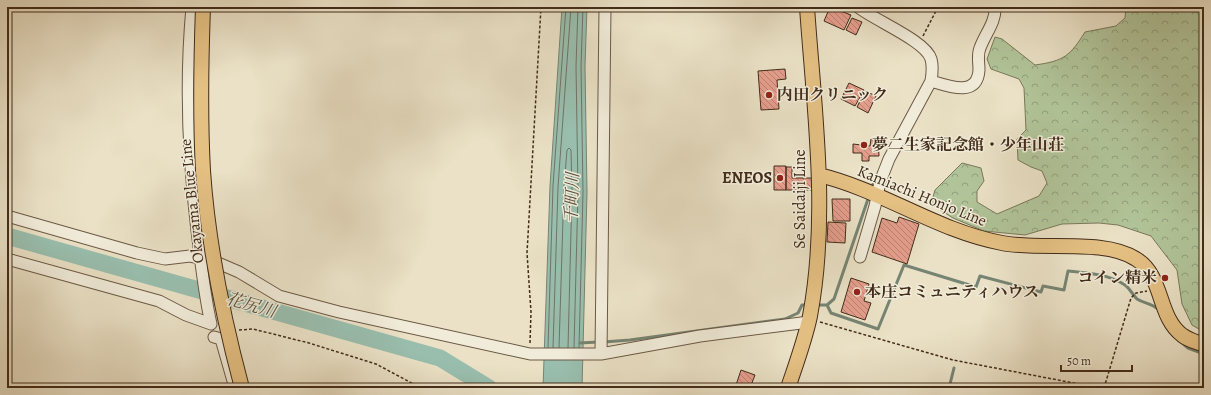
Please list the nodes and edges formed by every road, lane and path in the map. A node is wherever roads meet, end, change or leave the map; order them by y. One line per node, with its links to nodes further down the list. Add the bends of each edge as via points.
1 (9, 7): 10 (path)
2 (192, 7): 18 (street, via 188,104 192,190)
3 (203, 7): 27 (main road, Okayama Blue Line, bridge, via 200,82 203,171 213,254 229,340)
4 (541, 7): 25 (path, via 527,253)
5 (605, 7): 24 (street)
6 (807, 7): 13 (main road, Se Saidaiji Line)
7 (858, 7): 11 (street)
8 (938, 7): 11 (path)
9 (995, 7): 12 (street, via 992,24 978,53 978,77 972,86 952,87)
10 (7, 15)
11 (918, 44): 12 (street, via 932,59)
12 (931, 81): 14 (street)
13 (819, 175): 14 (main road, Kamiachi Honjo Line); 20 (main road, Se Saidaiji Line, via 818,252)
14 (872, 193): 16 (street, via 875,206); 23 (main road, Kamiachi Honjo Line, via 944,226 983,240 1025,246 1099,248 1129,255 1148,268 1154,277 1172,324 1182,335)
15 (7, 216): 18 (street, via 137,253 164,259 190,256)
16 (860, 257)
17 (7, 259): 18 (street, via 159,301 211,324)
18 (201, 262): 25 (street, via 218,263 239,272 279,296 339,312)
19 (1136, 293): 31 (path, via 1131,298)
20 (810, 318): 24 (street); 29 (main road, Se Saidaiji Line); 30 (path, via 953,360)
21 (233, 332): 28 (path, via 253,329 316,346 376,364)
22 (214, 337): 26 (street, via 221,339)
23 (1204, 345)
24 (601, 354): 25 (street)
25 (533, 355)
26 (235, 388)
27 (242, 388)
28 (421, 388)
29 (788, 388)
30 (1100, 388)
31 (1104, 388)

